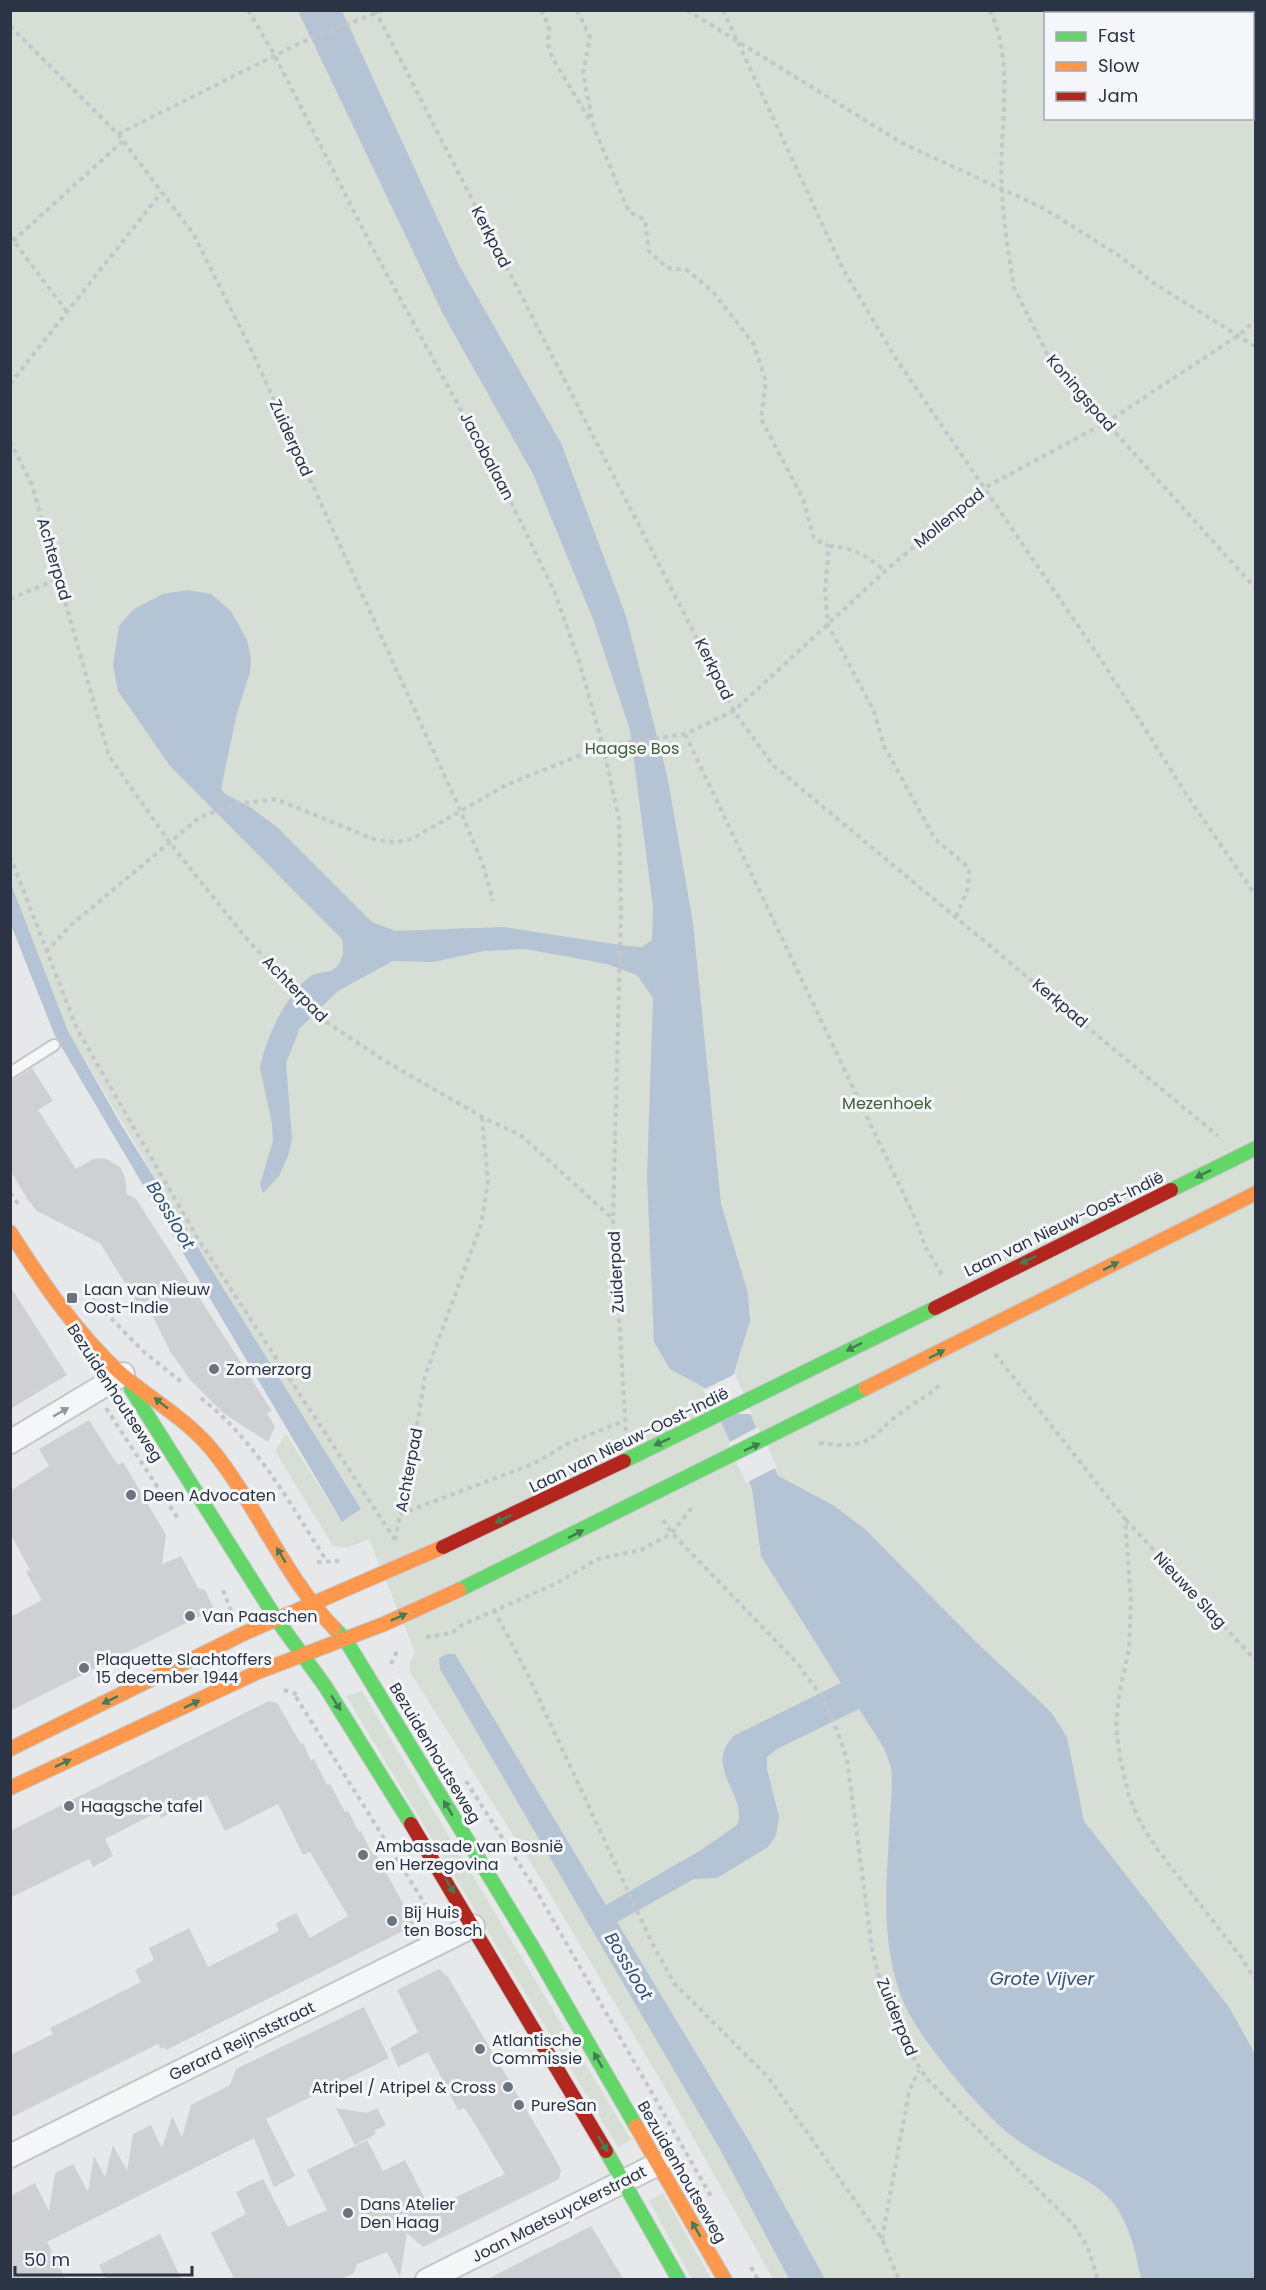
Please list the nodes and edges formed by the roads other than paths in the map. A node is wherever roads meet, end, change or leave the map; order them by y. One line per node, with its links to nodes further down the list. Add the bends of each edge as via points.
1 (54, 1045): 2 (lane)
2 (10, 1073)
3 (1256, 1148): 8 (main road, Laan van Nieuw-Oost-Indië, one-way to 8, via 693,1428 478,1531)
4 (1256, 1192): 10 (main road, one-way to 4, via 518,1563)
5 (10, 1232): 6 (main road, Bezuidenhoutseweg, via 59,1308)
6 (123, 1374): 7 (street, one-way to 6); 8 (main road, Bezuidenhoutseweg, one-way to 6, via 239,1485 211,1448 183,1420); 9 (main road, Bezuidenhoutseweg)
7 (10, 1442)
8 (313, 1604): 9 (main road, Laan van Nieuw-Oost-Indië); 10 (main road, Bezuidenhoutseweg)
9 (277, 1620): 11 (main road, Bezuidenhoutseweg); 12 (main road, Laan van Nieuw-Oost-Indië, one-way to 12)
10 (345, 1639): 11 (main road); 16 (main road, Bezuidenhoutseweg, one-way to 10, via 533,1948)
11 (302, 1655): 13 (main road, one-way to 11); 14 (main road, Bezuidenhoutseweg, one-way to 14)
12 (10, 1749)
13 (10, 1788)
14 (473, 1926): 15 (street, Gerard Reijnststraat); 17 (main road, Bezuidenhoutseweg, one-way to 17)
15 (10, 2156)
16 (658, 2164): 17 (street, Joan Maetsuyckerstraat); 20 (main road, Bezuidenhoutseweg, one-way to 16)
17 (624, 2181): 18 (street, Joan Maetsuyckerstraat); 19 (main road, Bezuidenhoutseweg)
18 (427, 2280)
19 (679, 2280)
20 (725, 2280)

